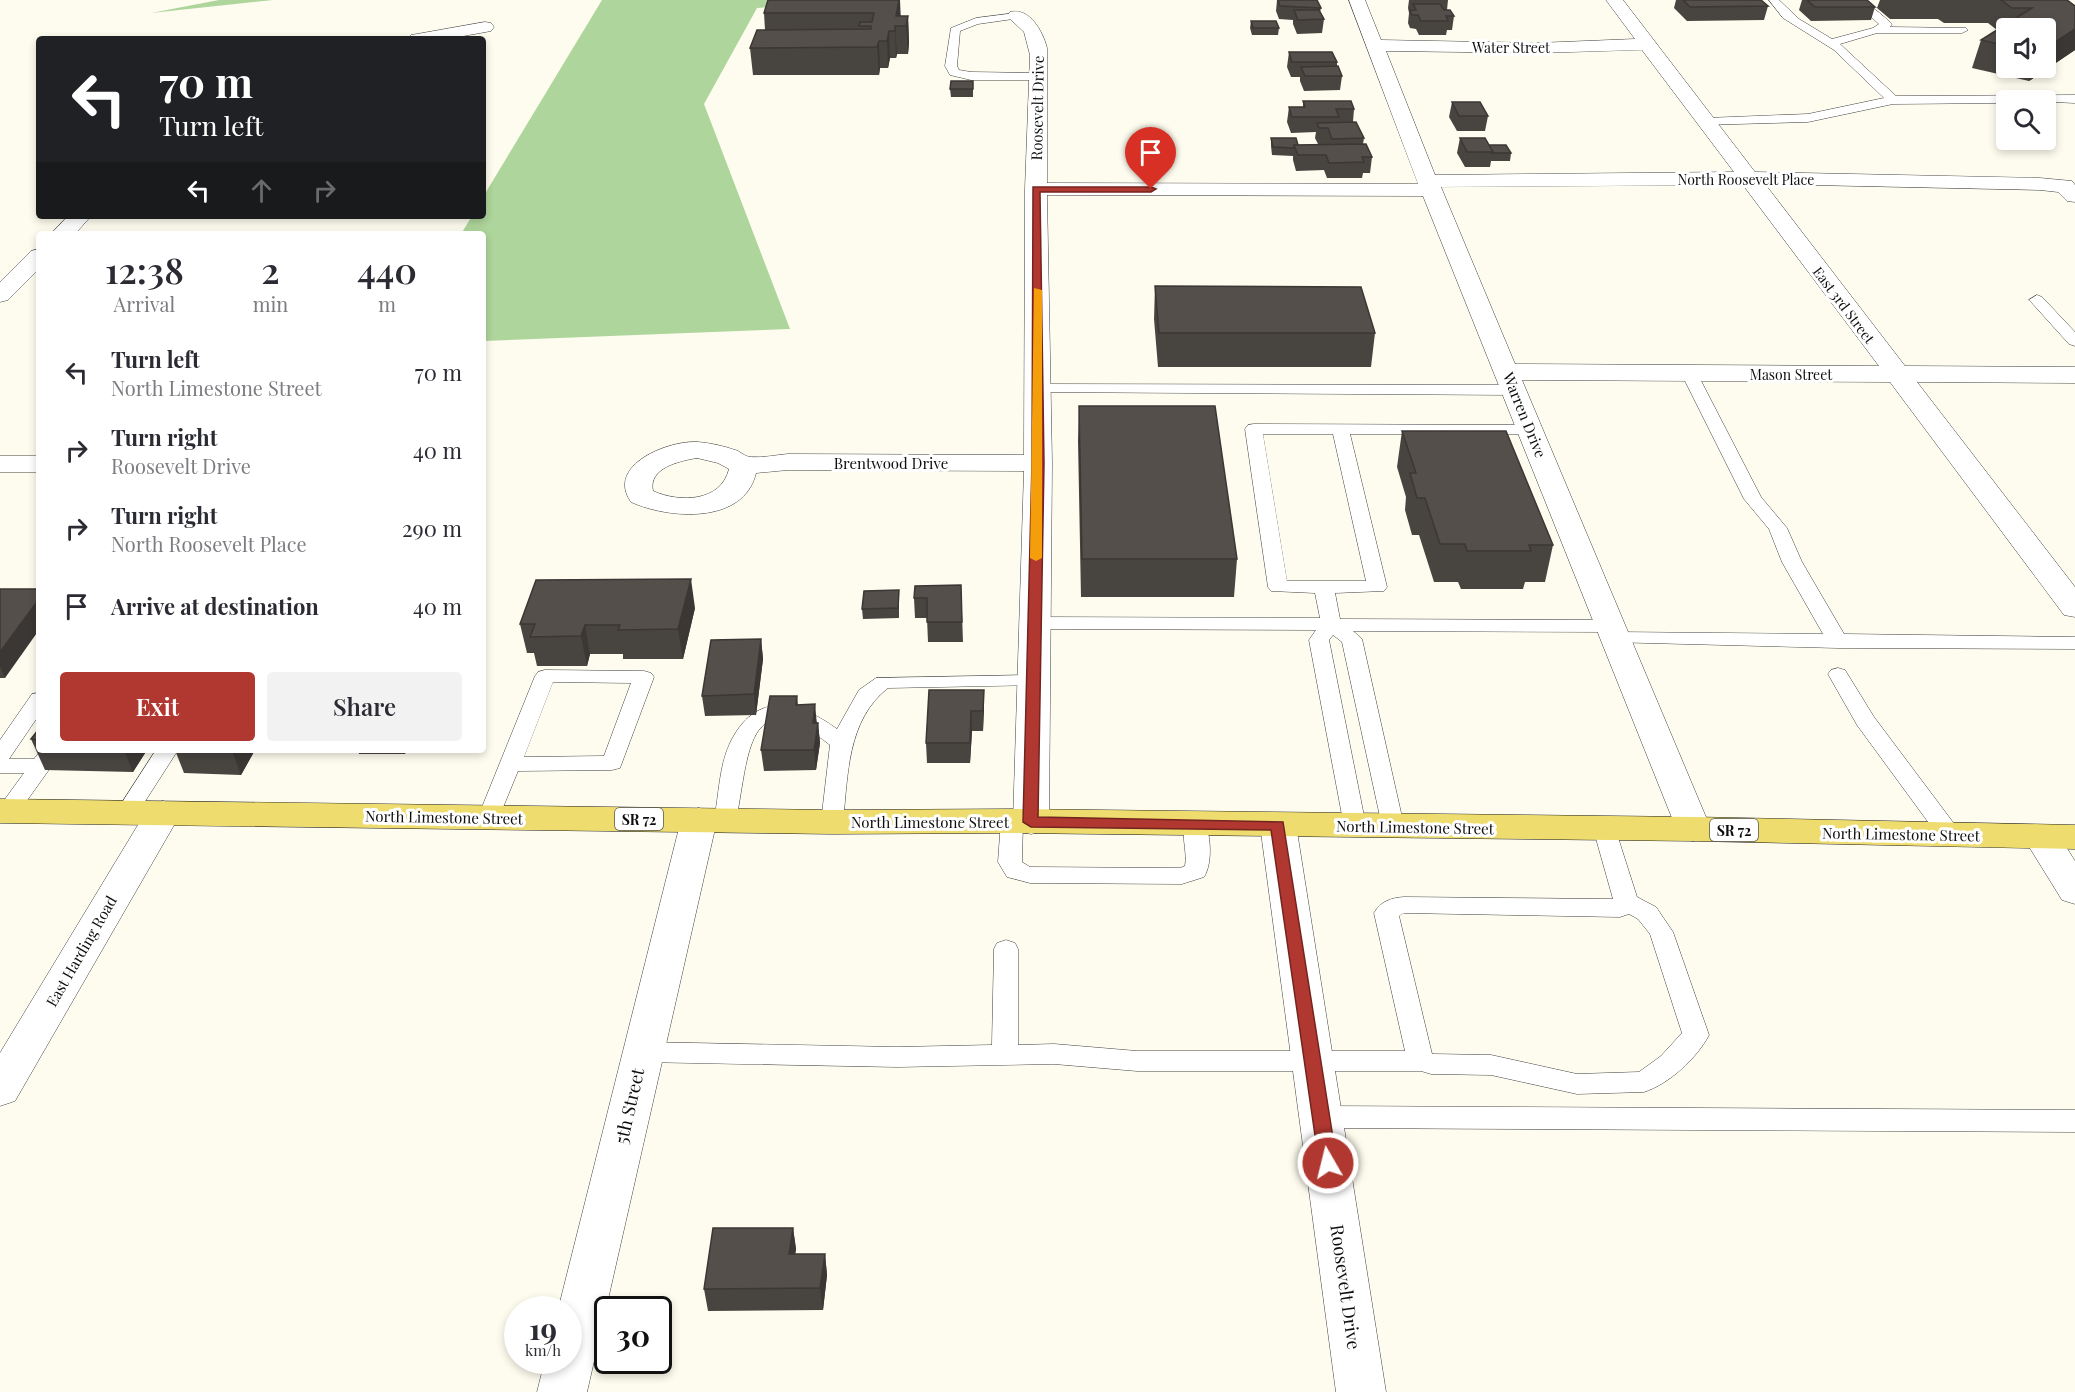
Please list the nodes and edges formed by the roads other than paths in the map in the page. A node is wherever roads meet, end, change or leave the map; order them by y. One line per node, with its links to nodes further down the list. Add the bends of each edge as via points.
1 (1357, 0): 13 (street, Warren Drive)
2 (1614, 0): 12 (street, East 3rd Street)
3 (1774, 0): 11 (lane, via 1798,25)
4 (1854, 1): 5 (lane); 8 (lane, via 1886,24)
5 (1878, 3)
6 (1016, 15): 14 (street, Roosevelt Drive, via 1036,36); 14 (lane, via 963,24 955,30 951,66 954,72 971,76)
7 (485, 27): 10 (street)
8 (1877, 30): 9 (lane); 11 (lane)
9 (1962, 30)
10 (434, 36)
11 (1830, 43): 16 (lane)
12 (1647, 44): 13 (street, Water Street, via 1537,48); 17 (street, East 3rd Street)
13 (1374, 45): 19 (street, Warren Drive)
14 (1038, 77): 20 (street, Roosevelt Drive)
15 (2075, 99): 16 (lane)
16 (1893, 100): 17 (lane, via 1808,118)
17 (1706, 122): 18 (street, East 3rd Street)
18 (1749, 178): 19 (street, North Roosevelt Place); 21 (street, North Roosevelt Place); 31 (street, East 3rd Street)
19 (1430, 186): 20 (street, North Roosevelt Place); 33 (street, Warren Drive)
20 (1036, 189): 34 (street, Roosevelt Drive)
21 (2069, 191)
22 (77, 219): 23 (street)
23 (65, 231)
24 (36, 259): 25 (street); 27 (street)
25 (0, 262)
26 (36, 286): 27 (street)
27 (5, 290)
28 (2037, 300): 29 (lane)
29 (2075, 340)
30 (1689, 373): 31 (street, Mason Street); 33 (street, Mason Street); 46 (lane, via 1753,499 1778,528 1792,562)
31 (1896, 375): 32 (street, Mason Street); 42 (street, East 3rd Street)
32 (2075, 375)
33 (1511, 381): 34 (lane); 36 (street, Warren Drive)
34 (1038, 389): 37 (street, Roosevelt Drive)
35 (1340, 429): 36 (lane); 41 (lane, via 1377,587); 41 (lane, via 1254,429 1278,587)
36 (1531, 429): 45 (street, Warren Drive)
37 (1038, 463): 40 (street, Brentwood Drive, via 788,462); 43 (street, Roosevelt Drive)
38 (0, 464): 39 (street)
39 (36, 464)
40 (744, 466)
41 (1324, 587): 44 (lane)
42 (2075, 608)
43 (1035, 623): 44 (lane); 51 (street, Roosevelt Drive)
44 (1331, 625): 45 (lane); 49 (lane, via 1319,640); 50 (lane, via 1352,639)
45 (1614, 632): 46 (lane); 70 (street, Warren Drive)
46 (1838, 642): 47 (lane)
47 (2075, 643)
48 (1838, 674): 71 (lane, via 1865,720)
49 (1327, 679): 50 (lane); 67 (lane)
50 (1361, 679): 68 (lane)
51 (1032, 681): 53 (lane, via 883,682 866,695); 64 (street, Roosevelt Drive)
52 (36, 703): 55 (lane)
53 (841, 743): 62 (lane, via 801,714 764,714 740,745); 63 (lane)
54 (166, 753): 59 (lane)
55 (0, 756)
56 (48, 756): 58 (lane); 60 (lane)
57 (510, 764): 57 (lane, via 545,676 644,677 612,763); 61 (lane)
58 (0, 766)
59 (145, 803): 60 (main road, North Limestone Street / SR 72); 61 (main road, North Limestone Street / SR 72); 76 (street, East Harding Road)
60 (4, 811)
61 (489, 817): 62 (main road, North Limestone Street / SR 72)
62 (712, 820): 63 (main road, North Limestone Street / SR 72); 77 (street, 5th Street)
63 (832, 822): 64 (main road, North Limestone Street / SR 72)
64 (1021, 822): 65 (main road, North Limestone Street / SR 72); 65 (lane, via 1010,862 1015,871 1030,875 1182,876 1196,871)
65 (1195, 824): 66 (main road, North Limestone Street / SR 72)
66 (1278, 825): 67 (main road, North Limestone Street / SR 72); 79 (street, Roosevelt Drive)
67 (1355, 826): 68 (main road, North Limestone Street / SR 72)
68 (1393, 826): 69 (main road, North Limestone Street / SR 72)
69 (1604, 828): 70 (main road, North Limestone Street / SR 72); 74 (lane)
70 (1693, 829): 71 (main road, North Limestone Street / SR 72)
71 (1950, 835): 72 (main road, North Limestone Street / SR 72)
72 (2058, 837): 73 (street)
73 (2075, 891)
74 (1626, 902): 80 (lane, via 1620,908 1395,906 1386,913); 80 (lane, via 1647,913 1661,932 1696,1035 1670,1063 1644,1082 1577,1084 1491,1065)
75 (1006, 949): 78 (lane)
76 (11, 1049): 81 (street, East Harding Road)
77 (642, 1052): 78 (lane); 84 (street, 5th Street)
78 (1005, 1055): 79 (lane, via 1054,1054 1137,1061)
79 (1313, 1061): 80 (lane); 82 (street, Roosevelt Drive)
80 (1421, 1061)
81 (0, 1089)
82 (1321, 1117): 83 (lane); 85 (street, Roosevelt Drive)
83 (2075, 1121)
84 (562, 1392)
85 (1361, 1392)

